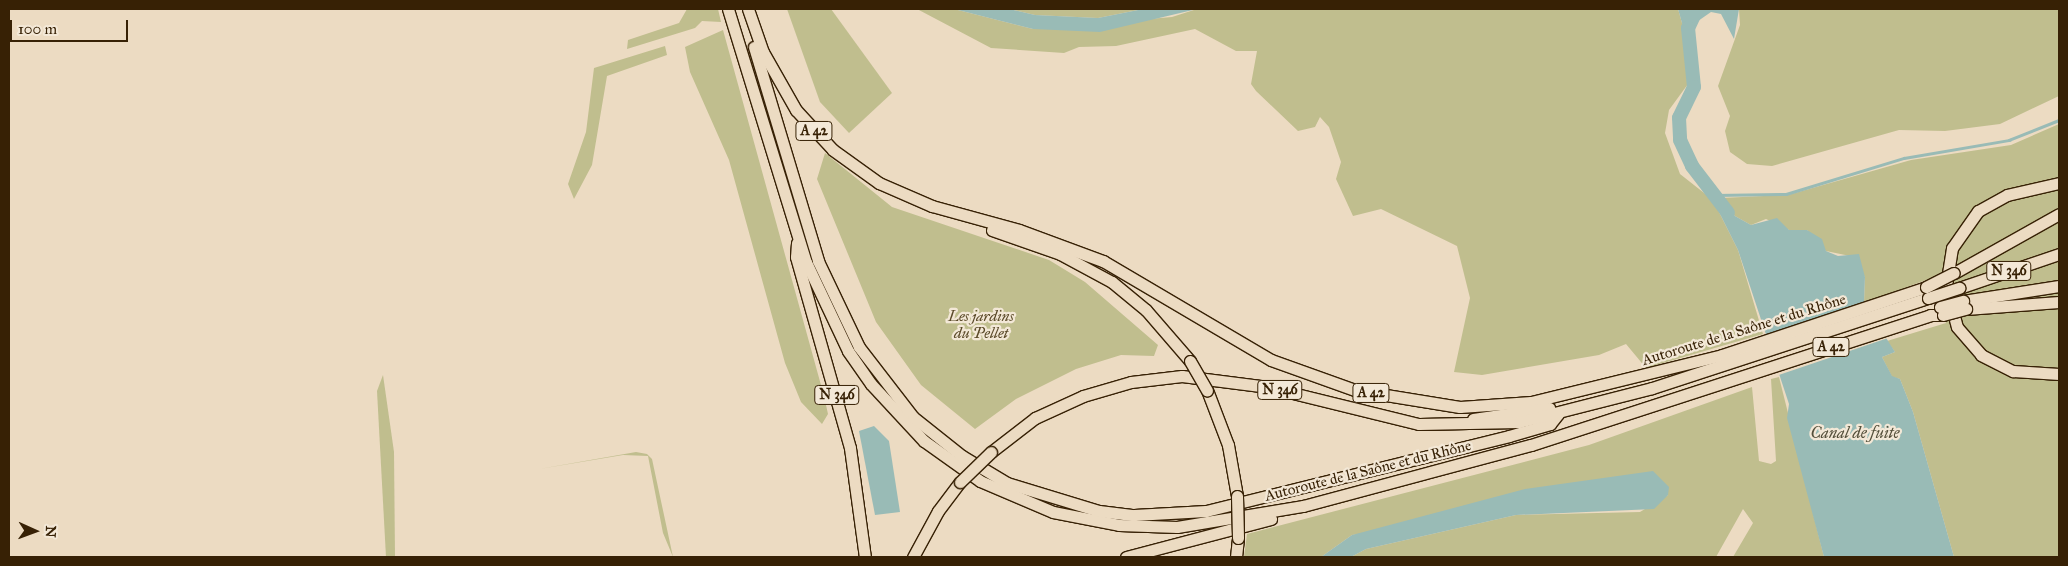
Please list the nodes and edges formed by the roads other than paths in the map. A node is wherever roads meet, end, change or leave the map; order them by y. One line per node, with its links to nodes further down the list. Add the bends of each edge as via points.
1 (728, 9): 5 (highway, Autoroute de la Saône et du Rhône / A 42)
2 (746, 9): 6 (highway, Autoroute de la Saône et du Rhône / A 42, via 779,84 815,132 879,183 932,206); 15 (highway, via 818,261 859,348 913,417 956,452 1007,483 1099,512 1134,516 1206,511 1509,436 1550,424)
3 (2059, 183): 14 (highway, via 2007,195 1978,211 1952,248 1946,286 1957,327 1981,355 2012,371)
4 (2059, 214): 9 (highway, bridge, via 1954,273)
5 (798, 236): 17 (highway, Autoroute de la Saône et du Rhône / A 42, via 827,312 871,384 924,441 980,481 1053,512 1119,525 1177,526); 18 (highway, N 346, via 796,256 850,448)
6 (1048, 245): 13 (highway, Autoroute de la Saône et du Rhône / A 42, via 1103,261 1292,369 1404,400 1460,407 1509,405); 21 (highway, bridge, via 1130,295 1190,361 1207,390 1228,445 1237,496)
7 (2059, 254): 9 (highway, N 346, bridge, via 1959,288)
8 (2059, 286): 11 (highway)
9 (1927, 293): 12 (highway, N 346)
10 (2059, 302): 11 (highway, Autoroute de la Saône et du Rhône / A 42)
11 (1965, 305): 17 (highway, Autoroute de la Saône et du Rhône / A 42, bridge, via 1531,445)
12 (1743, 353): 13 (highway, Autoroute de la Saône et du Rhône / A 42); 15 (highway, N 346)
13 (1722, 355): 16 (highway, N 346, via 1568,405 1460,420)
14 (2059, 374)
15 (1558, 414): 16 (highway, N 346, via 1489,426)
16 (1450, 426): 19 (highway, N 346, bridge, via 1390,419 1228,380 1182,376 1108,388 1035,418 991,452 960,482 938,511)
17 (1303, 506): 20 (highway)
18 (865, 557)
19 (913, 557)
20 (1126, 557)
21 (1236, 557)

